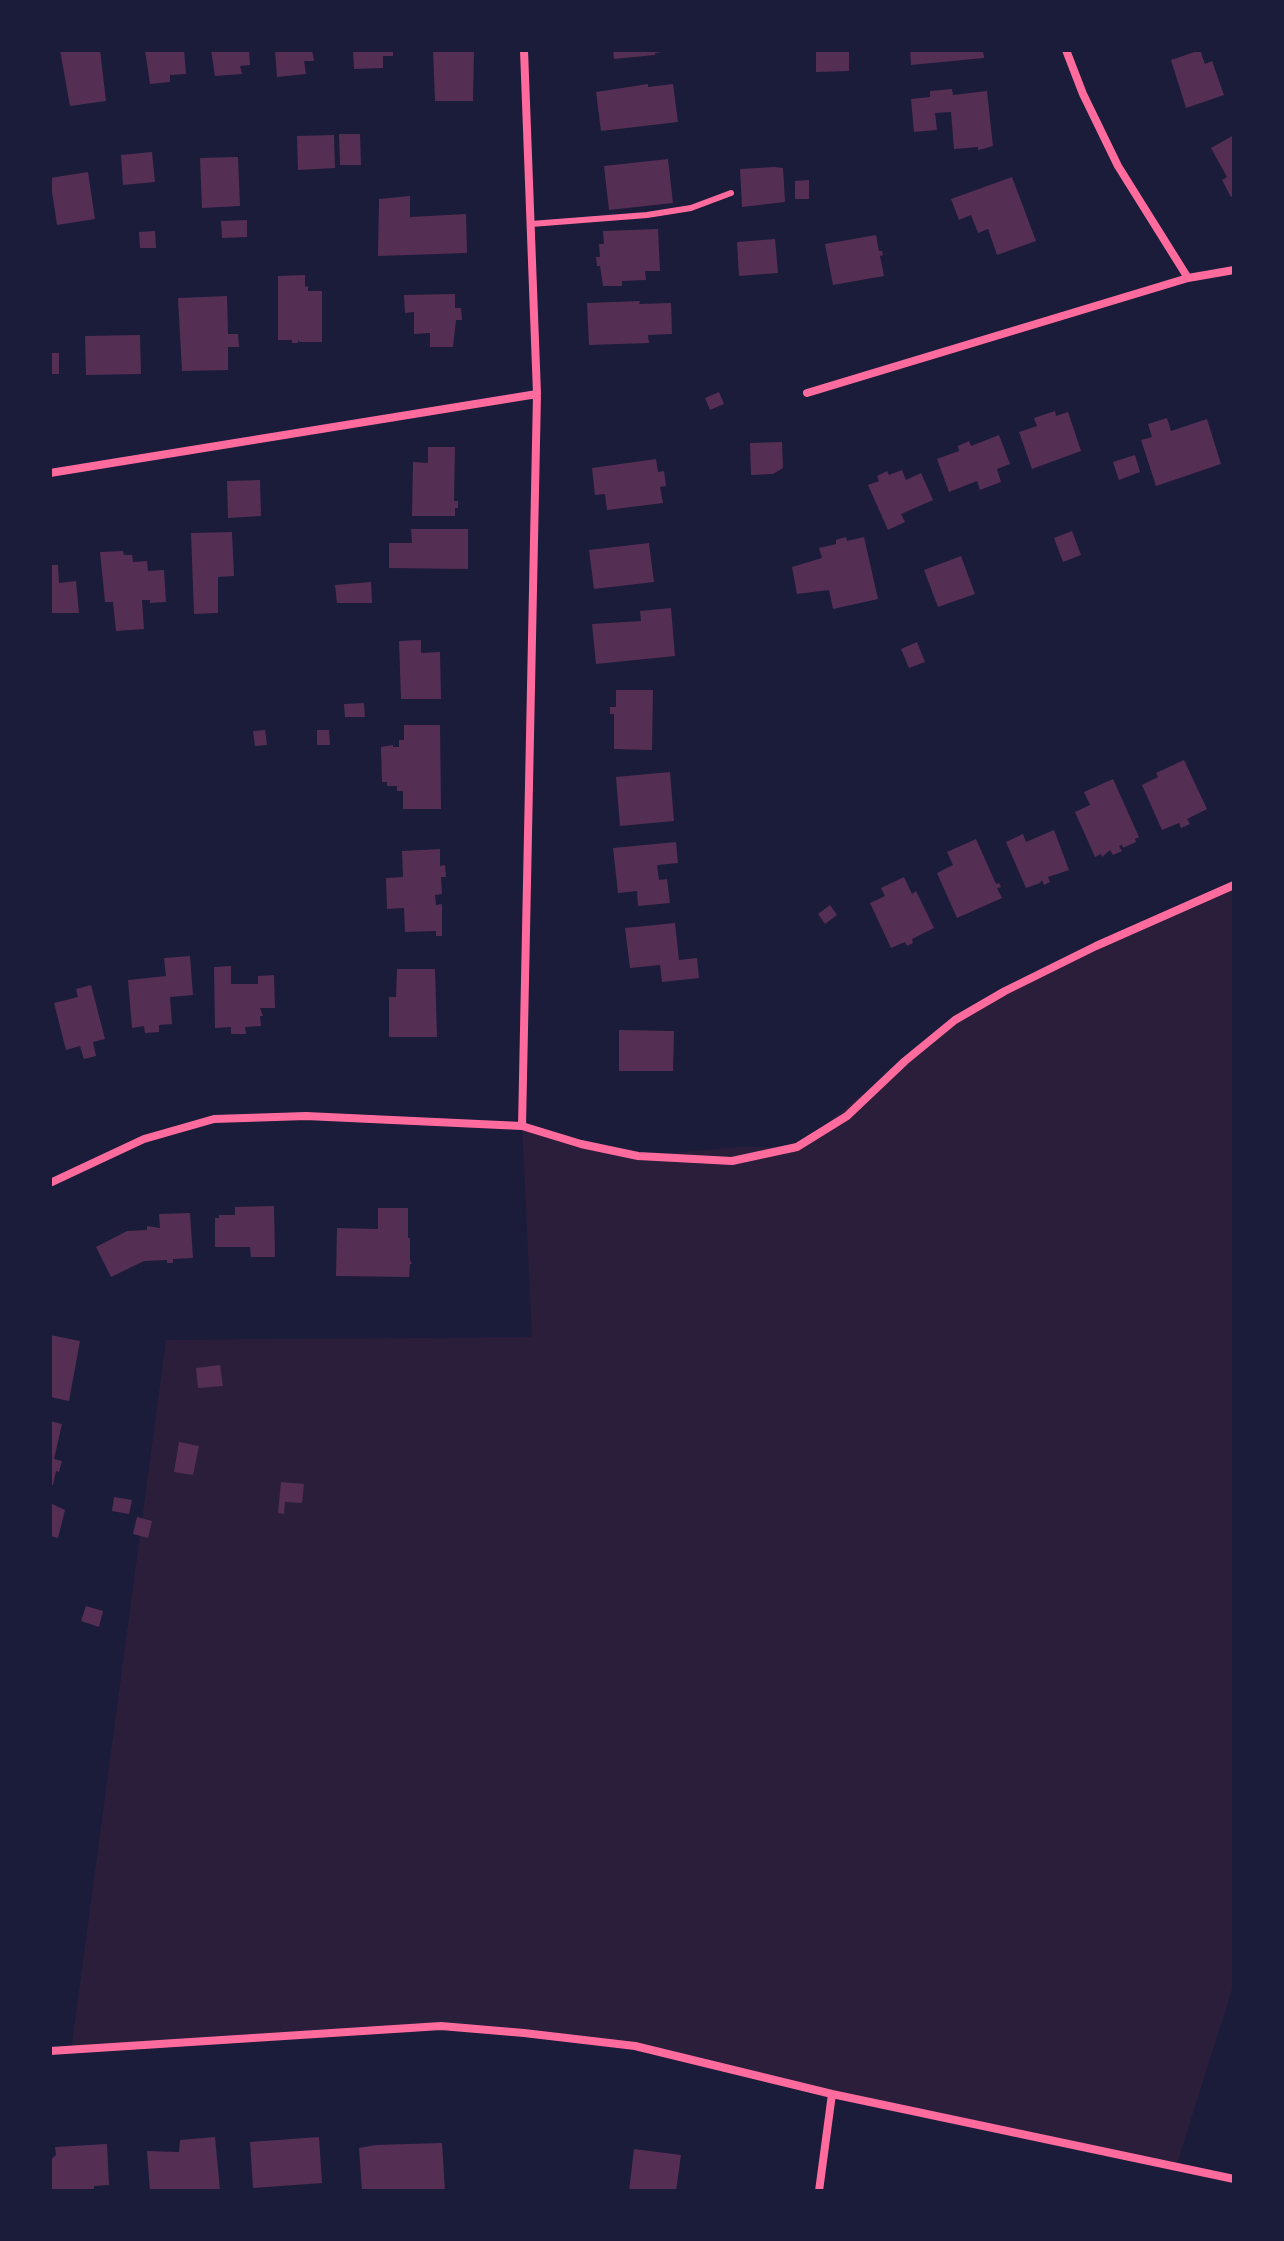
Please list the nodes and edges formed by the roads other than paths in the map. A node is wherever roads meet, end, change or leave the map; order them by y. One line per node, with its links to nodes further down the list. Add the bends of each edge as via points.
1 (524, 50): 4 (street)
2 (1066, 50): 6 (street, via 1118,166)
3 (731, 193): 4 (lane, via 691,208 647,215)
4 (531, 224): 8 (street)
5 (1234, 270): 6 (street)
6 (1188, 278): 7 (street)
7 (807, 393)
8 (537, 394): 9 (street); 11 (street)
9 (50, 473)
10 (1234, 885): 11 (street, via 1096,946 955,1020 847,1116 797,1147 732,1161 638,1156)
11 (522, 1126): 12 (street, via 306,1116 214,1119 144,1139)
12 (50, 1183)
13 (50, 2051): 14 (street, via 441,2026 635,2046)
14 (832, 2094): 15 (street); 16 (street)
15 (1234, 2179)
16 (819, 2191)

